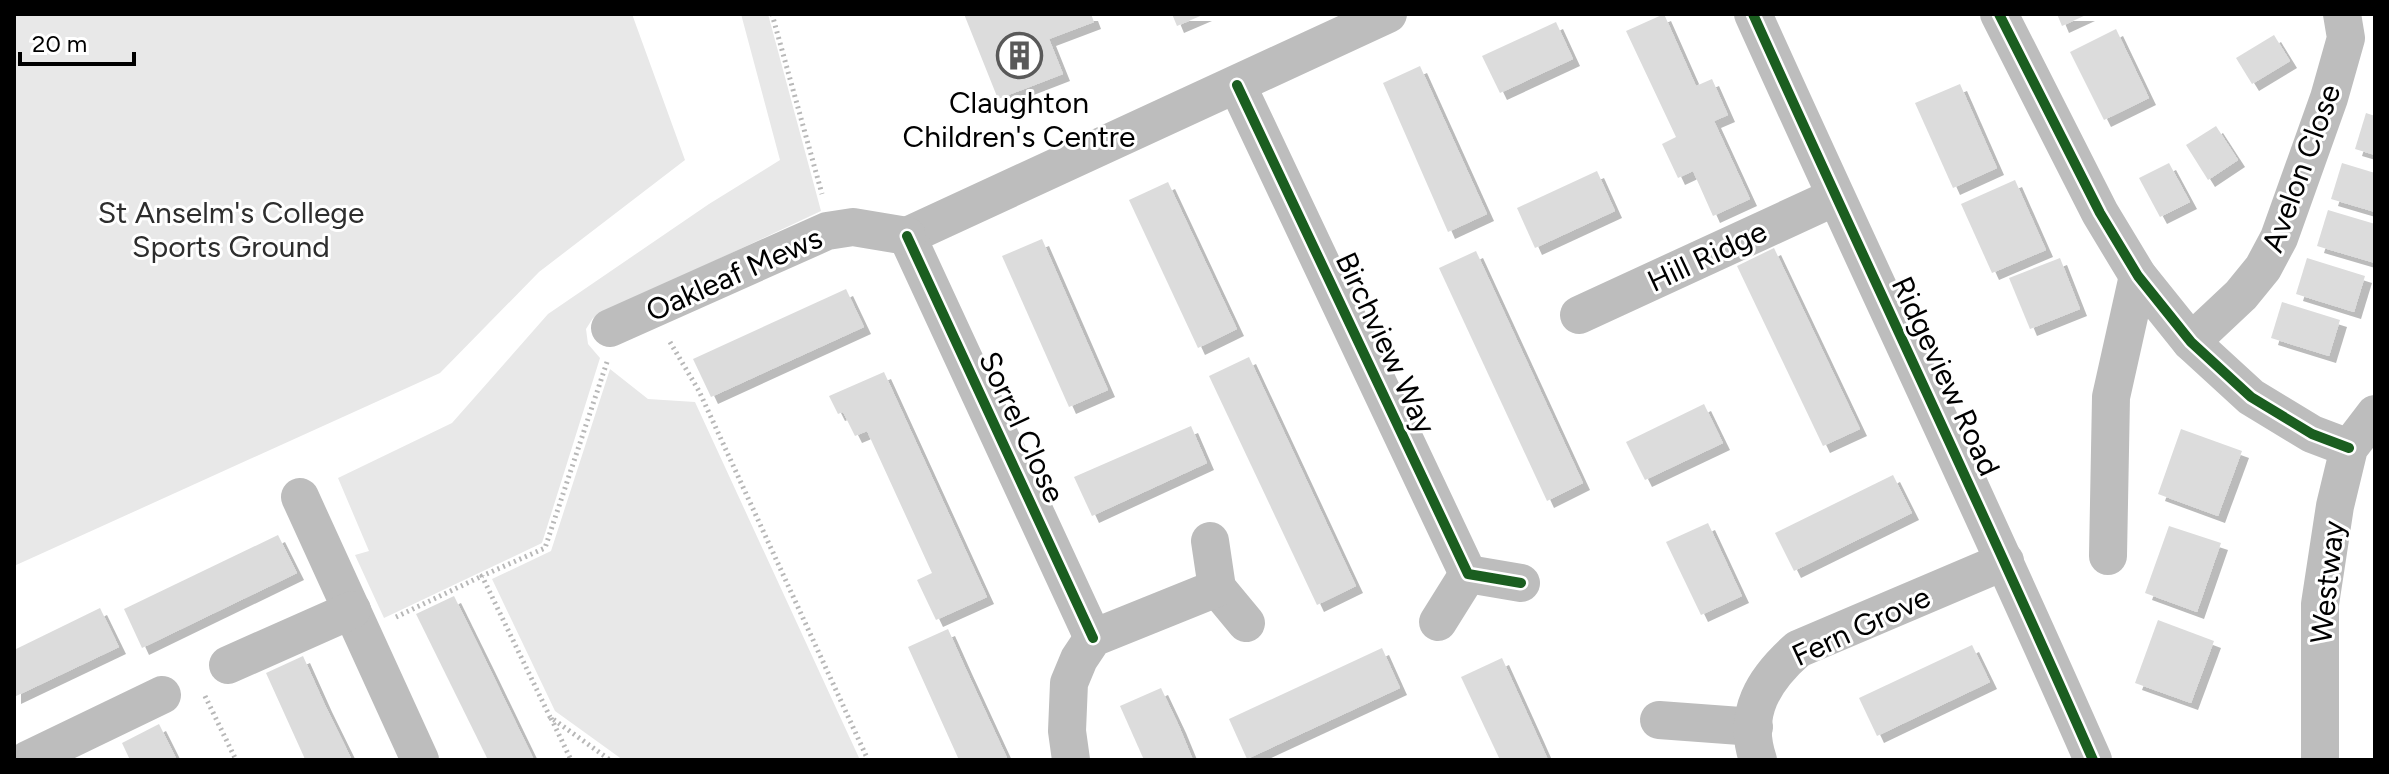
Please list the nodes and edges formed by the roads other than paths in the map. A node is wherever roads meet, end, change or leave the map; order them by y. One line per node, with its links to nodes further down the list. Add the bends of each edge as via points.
1 (1388, 14): 5 (street)
2 (1753, 14): 6 (street, Ridgeview Road)
3 (1999, 14): 8 (street, via 2100,213)
4 (2342, 14): 11 (street, Avelon Close, via 2346,38 2279,238 2241,295)
5 (1237, 85): 7 (street); 18 (street, Birchview Way)
6 (1835, 197): 9 (street, Hill Ridge); 17 (street, Ridgeview Road)
7 (907, 236): 10 (street, Oakleaf Mews, via 853,227 832,230); 24 (street, Sorrel Close)
8 (2138, 276): 11 (street); 16 (street, via 2111,397)
9 (1579, 315)
10 (610, 328)
11 (2191, 342): 13 (street, via 2251,397 2312,434)
12 (2375, 414): 13 (street, Westway)
13 (2349, 448): 33 (street, Westway, via 2320,604)
14 (300, 497): 21 (street)
15 (1210, 541): 20 (street)
16 (2108, 556)
17 (2005, 561): 28 (street, Fern Grove, via 1798,649 1761,692); 32 (street, Ridgeview Road)
18 (1468, 574): 19 (street); 22 (street)
19 (1521, 583)
20 (1217, 588): 23 (street); 24 (street)
21 (357, 622): 25 (street); 30 (street)
22 (1438, 622)
23 (1246, 623)
24 (1093, 638): 31 (street, via 1069,683)
25 (228, 665)
26 (162, 695): 29 (street)
27 (1659, 720): 28 (street, Fern Grove)
28 (1756, 744)
29 (49, 756)
30 (420, 760)
31 (1071, 760)
32 (2093, 760)
33 (2320, 760)

